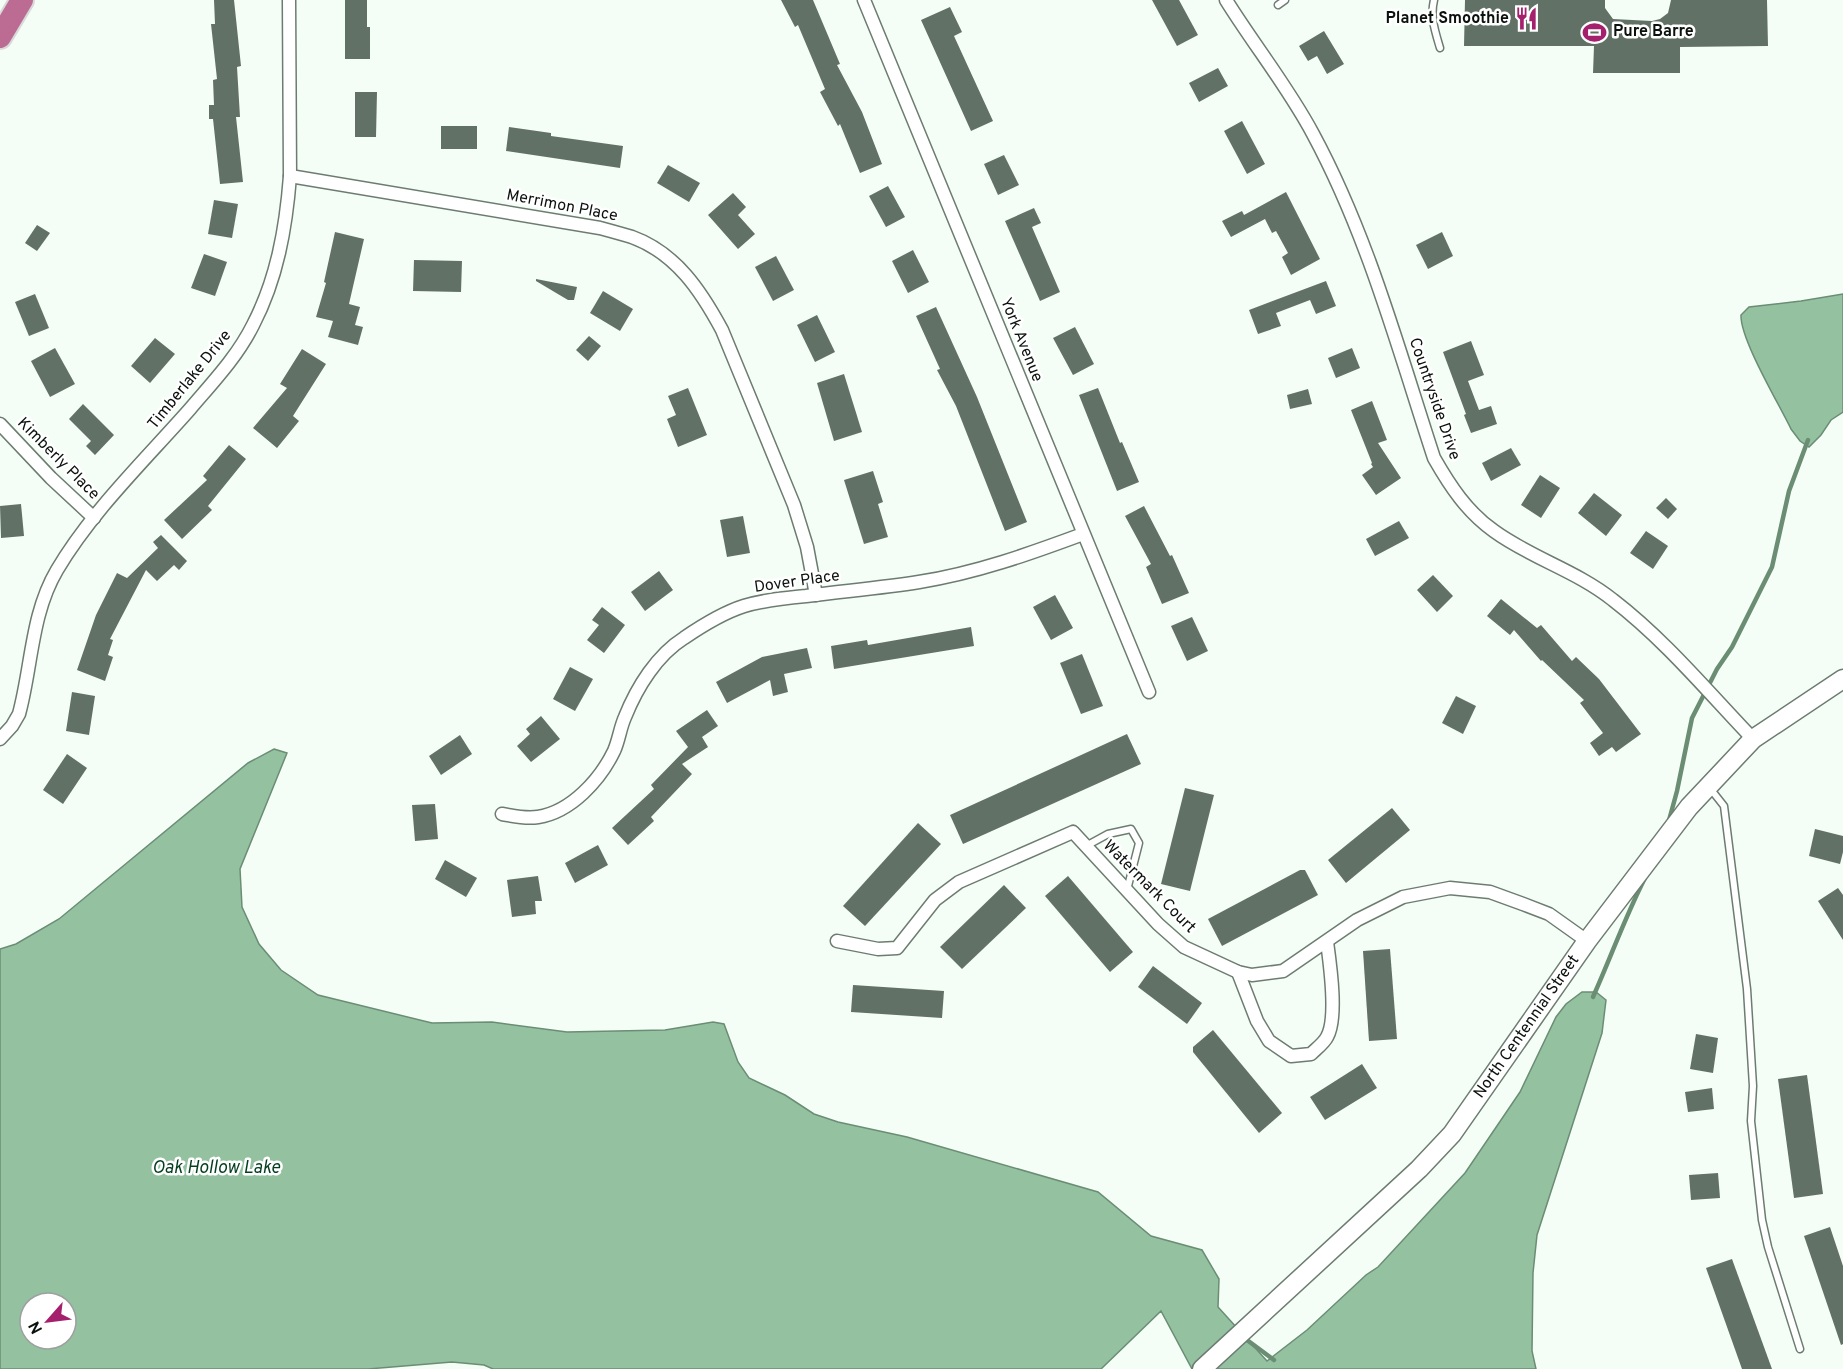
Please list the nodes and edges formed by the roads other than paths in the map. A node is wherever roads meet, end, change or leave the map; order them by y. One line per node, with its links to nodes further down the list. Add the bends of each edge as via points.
1 (22, 0): 8 (highway)
2 (289, 0): 10 (street, Timberlake Drive)
3 (864, 0): 13 (street, York Avenue)
4 (1226, 0): 18 (street, Countryside Drive, via 1291,96 1341,191 1361,237 1434,458 1452,489 1496,532 1611,598 1640,622)
5 (1285, 0): 7 (lane)
6 (1434, 0): 9 (lane, via 1431,10)
7 (1278, 5)
8 (0, 37)
9 (1440, 48)
10 (290, 176): 12 (street, Timberlake Drive, via 277,266 253,325 216,379); 14 (street, Merrimon Place, via 600,228 634,238 666,256 687,276 722,330 794,505)
11 (0, 424): 12 (street, Kimberly Place)
12 (94, 518): 17 (street, Timberlake Drive, via 72,545 44,597 19,714)
13 (1083, 534): 14 (street, Dover Place, via 972,572 918,583); 16 (street, York Avenue)
14 (816, 595): 20 (street, Dover Place, via 742,607 712,619 680,640 638,689 615,749 587,790 567,805 540,817)
15 (1843, 679): 18 (street, North Centennial Street)
16 (1149, 692)
17 (0, 739)
18 (1753, 739): 19 (street, North Centennial Street)
19 (1709, 787): 24 (street, North Centennial Street, via 1689,807); 27 (lane, via 1724,806 1747,989 1753,1086 1751,1121 1762,1220)
20 (502, 814)
21 (1086, 846): 22 (street, Watermark Court); 22 (lane, via 1108,834 1131,829 1139,843); 23 (street, Watermark Court, via 1073,832 959,882 935,900 897,948 878,949)
22 (1127, 890): 26 (street, Watermark Court, via 1184,947)
23 (837, 941)
24 (1587, 941): 25 (street, Watermark Court, via 1549,914 1490,892 1450,888 1403,897); 28 (street, North Centennial Street, via 1452,1134)
25 (1327, 942): 26 (street, Watermark Court, via 1283,971 1252,975); 26 (street, via 1333,1009 1328,1036 1311,1054 1292,1056 1269,1041)
26 (1238, 972)
27 (1800, 1349)
28 (1202, 1369)

